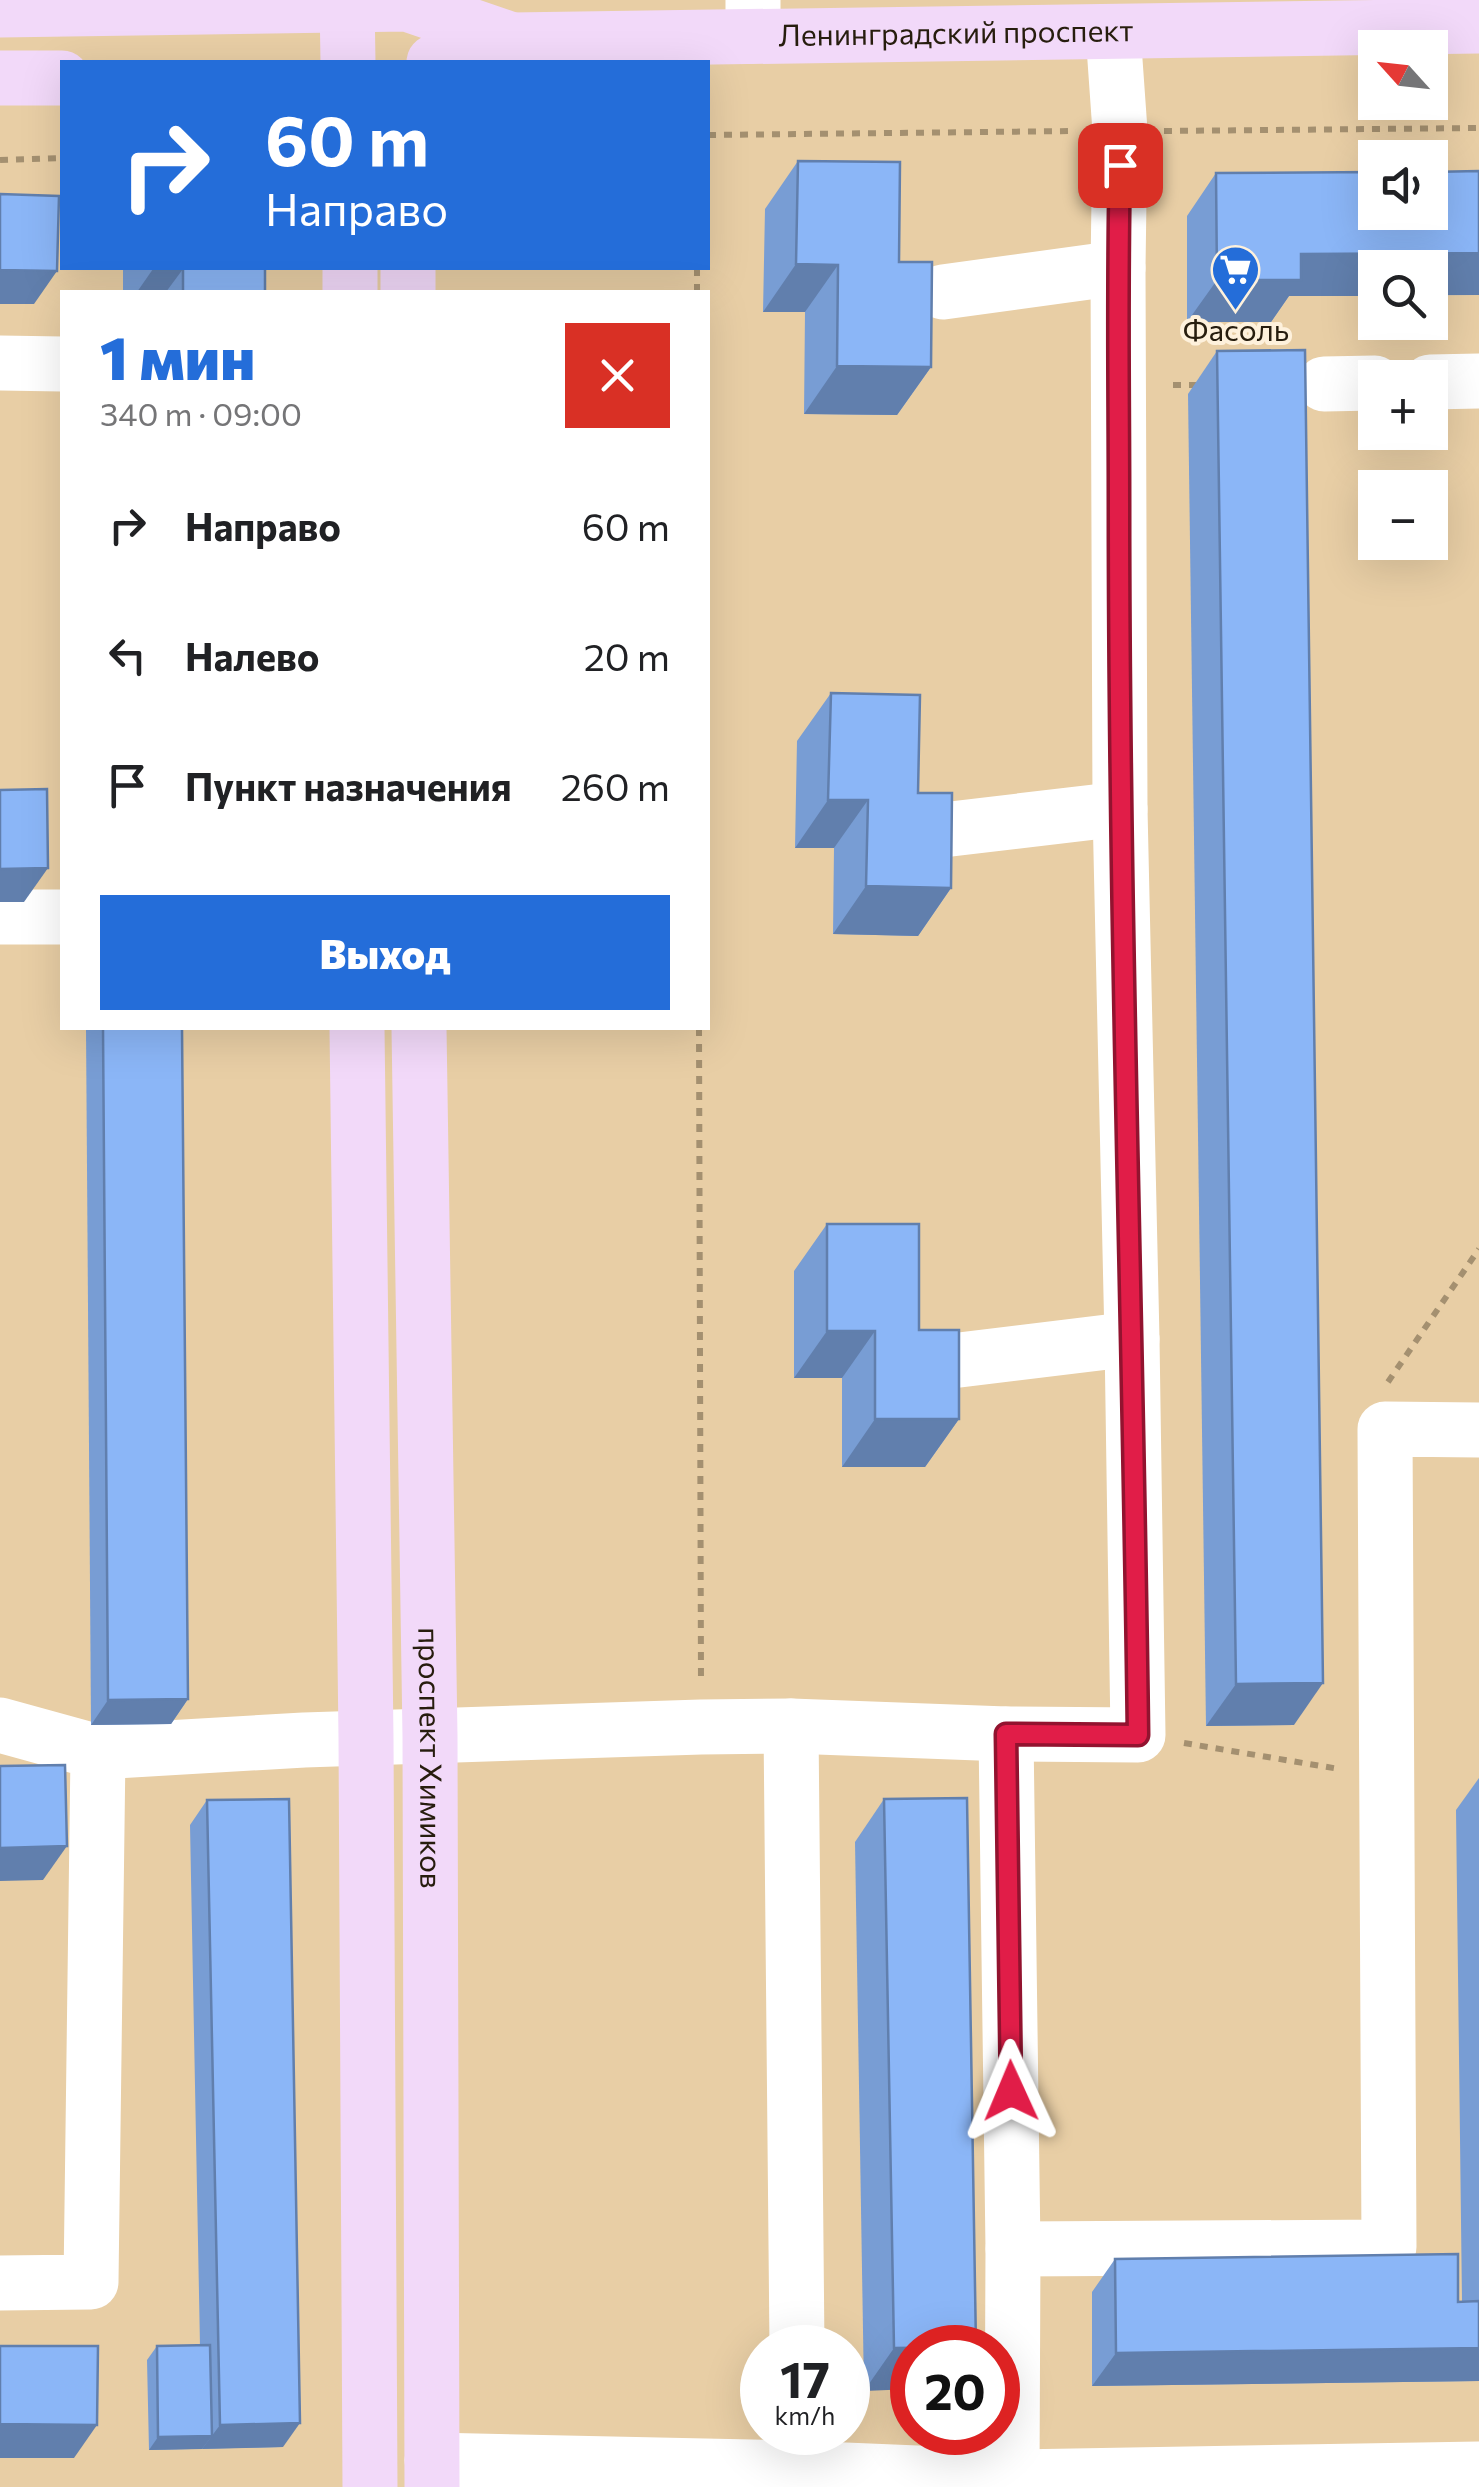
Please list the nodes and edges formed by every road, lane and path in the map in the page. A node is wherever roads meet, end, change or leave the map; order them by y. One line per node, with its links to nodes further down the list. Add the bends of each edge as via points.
1 (347, 2): 2 (main road); 3 (main road); 9 (main road)
2 (407, 2): 8 (main road); 10 (main road)
3 (0, 10)
4 (1313, 14): 6 (main road, Ленинградский проспект); 7 (main road, Ленинградский проспект)
5 (753, 18): 7 (main road, Ленинградский проспект); 8 (main road, Ленинградский проспект)
6 (1479, 26)
7 (1113, 32): 16 (lane)
8 (512, 40): 11 (main road, Ленинградский проспект)
9 (348, 60)
10 (406, 60)
11 (441, 60)
12 (0, 78): 13 (main road)
13 (60, 78)
14 (60, 158): 15 (path)
15 (0, 160)
16 (1118, 268): 17 (lane); 22 (lane)
17 (943, 292)
18 (0, 363): 19 (lane)
19 (60, 364)
20 (1479, 381): 21 (lane)
21 (1448, 382)
22 (1120, 809): 23 (lane); 29 (lane)
23 (951, 829)
24 (60, 916): 25 (lane)
25 (0, 917)
26 (357, 1030): 37 (main road)
27 (420, 1030): 36 (main road, проспект Химиков)
28 (699, 1030): 34 (path)
29 (1132, 1340): 30 (lane); 35 (lane, via 1138,1735)
30 (943, 1362)
31 (1479, 1430): 39 (lane, via 1385,1429 1389,2247)
32 (0, 1725): 38 (lane)
33 (792, 1726): 34 (lane); 35 (lane); 41 (lane)
34 (701, 1727): 36 (lane)
35 (1006, 1734): 39 (lane)
36 (430, 1736): 37 (lane); 45 (main road, проспект Химиков)
37 (366, 1738): 38 (lane); 47 (main road)
38 (98, 1752): 40 (lane, via 92,2282)
39 (1013, 2250): 46 (lane)
40 (0, 2282)
41 (797, 2325)
42 (740, 2454): 45 (lane)
43 (837, 2455): 46 (lane)
44 (1479, 2468): 46 (lane)
45 (432, 2474)
46 (1012, 2477)
47 (370, 2487)

